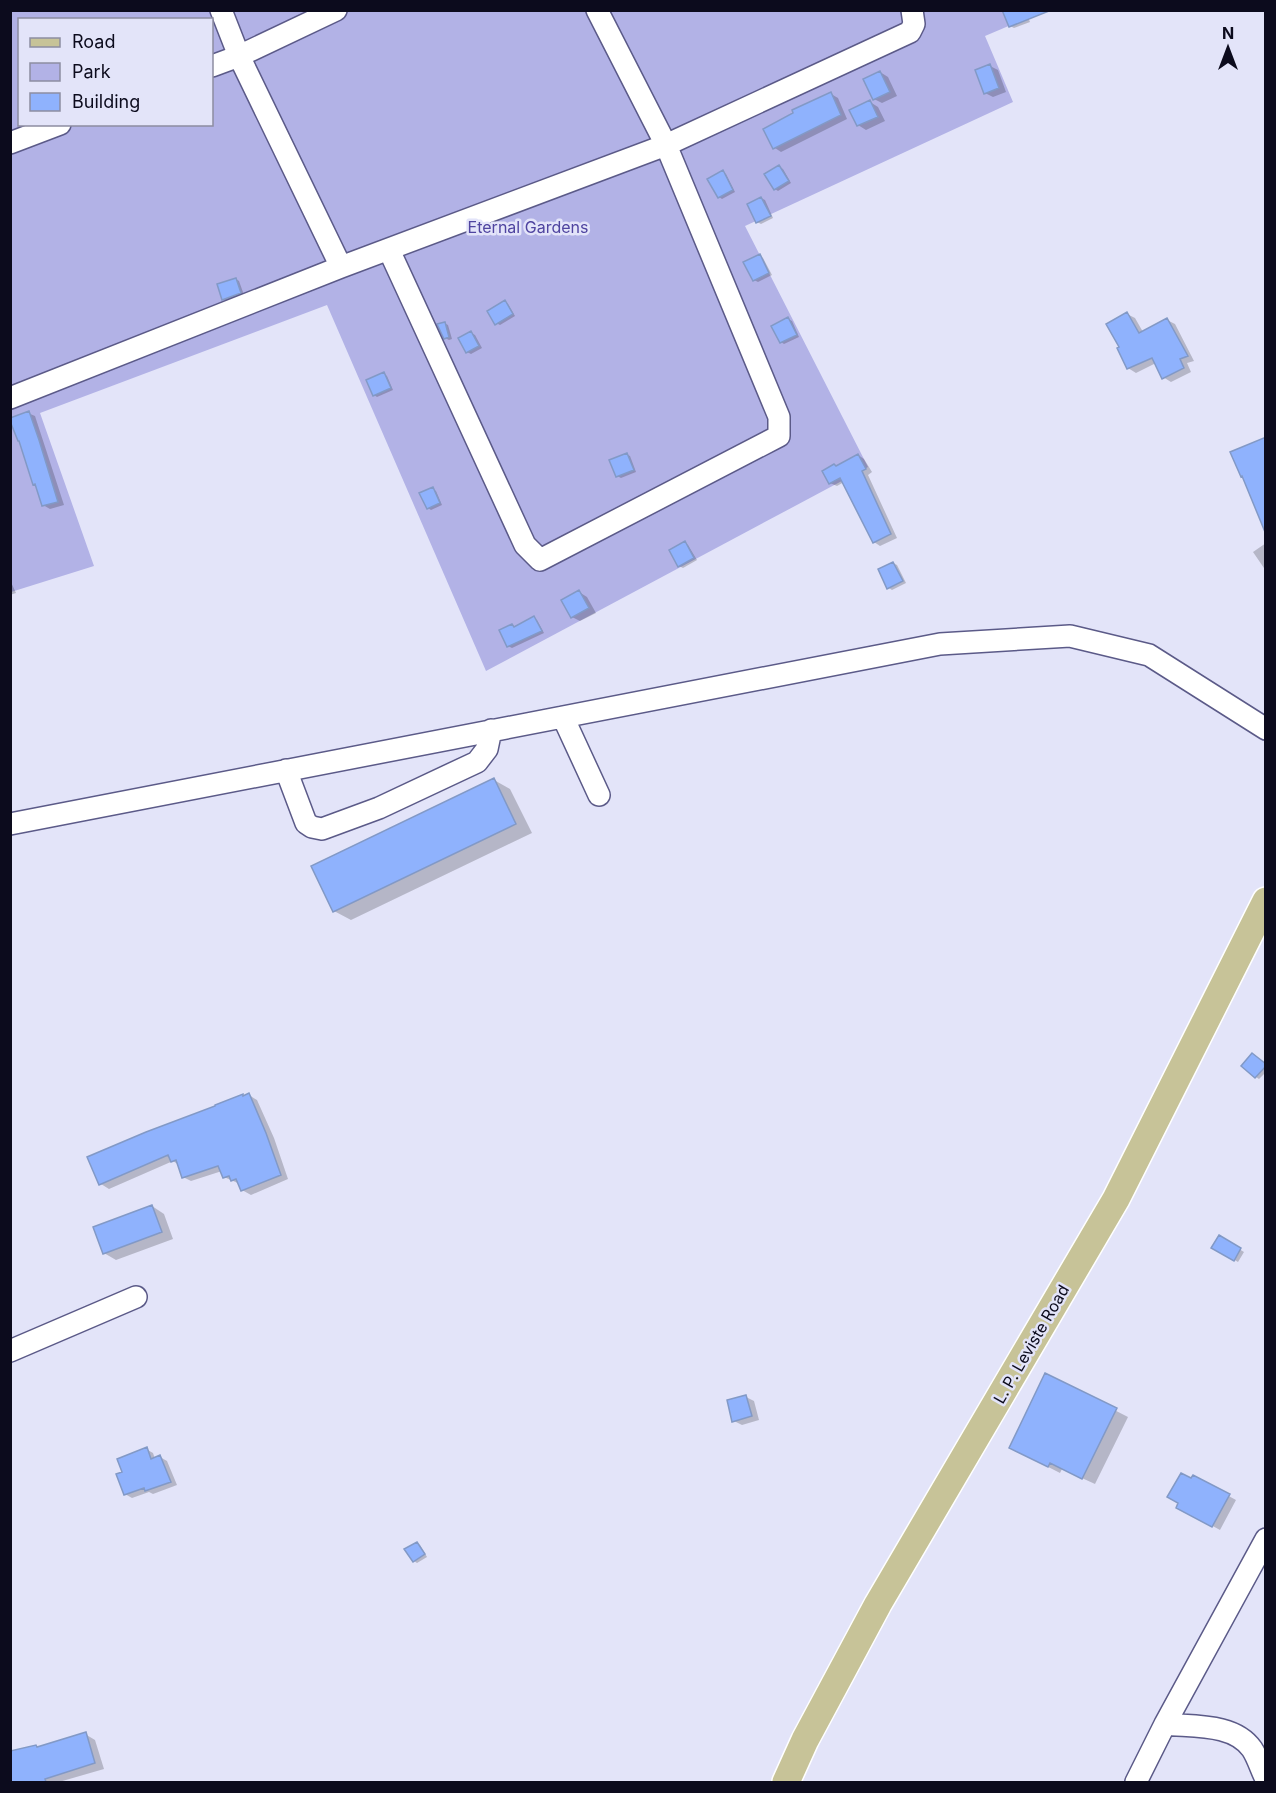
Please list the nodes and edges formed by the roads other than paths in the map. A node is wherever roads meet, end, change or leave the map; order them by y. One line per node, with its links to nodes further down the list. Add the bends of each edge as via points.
1 (221, 10): 5 (street)
2 (336, 10): 5 (street)
3 (597, 10): 9 (street)
4 (912, 10): 9 (street, via 914,24 910,32)
5 (239, 56): 6 (street); 11 (street)
6 (213, 66)
7 (55, 126): 8 (street)
8 (10, 143)
9 (666, 145): 10 (street); 10 (street, via 779,417 779,436 540,560 525,545)
10 (389, 250): 11 (street)
11 (341, 267): 12 (street)
12 (10, 398)
13 (563, 717): 14 (street, via 940,644 1070,636 1149,655); 15 (street); 17 (street)
14 (1266, 729)
15 (491, 730): 16 (street); 16 (street, via 487,749 477,762 379,808 322,829 306,823)
16 (286, 770): 18 (street)
17 (599, 795)
18 (10, 824)
19 (1266, 901): 25 (main road, L. P. Leviste Road, via 1116,1198 878,1604)
20 (135, 1297): 21 (street)
21 (10, 1351)
22 (1266, 1539): 23 (street)
23 (1166, 1724): 24 (street, via 1238,1735 1252,1749); 26 (street)
24 (1266, 1779)
25 (786, 1782)
26 (1136, 1782)

